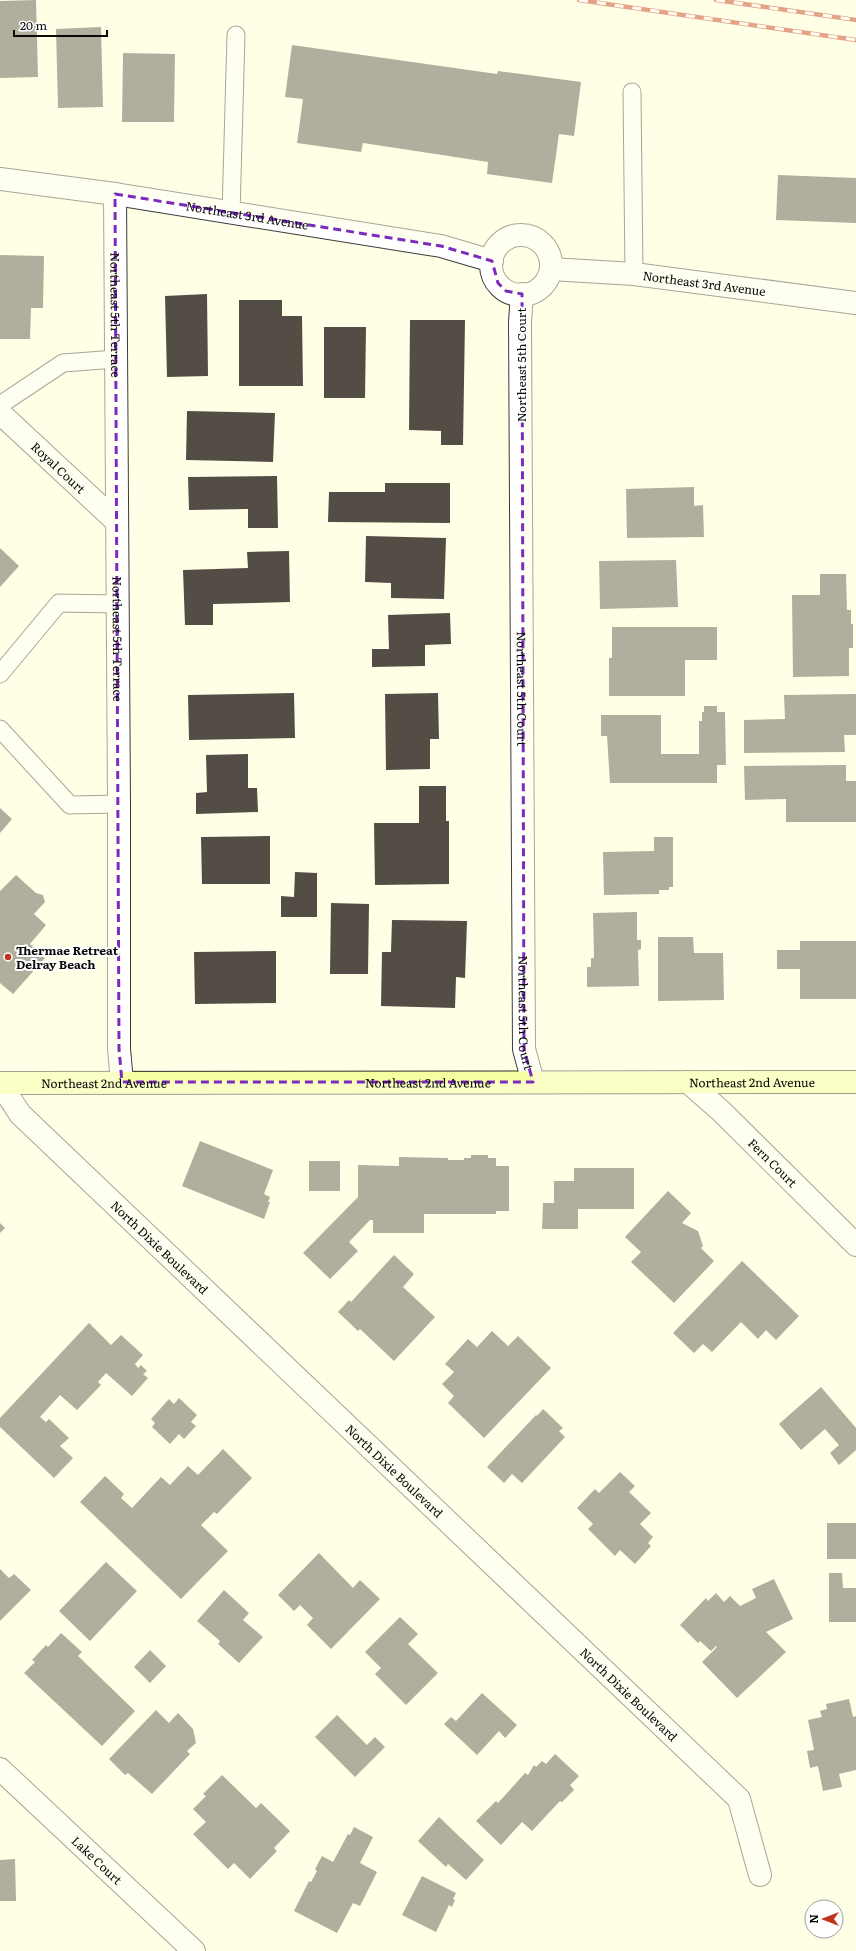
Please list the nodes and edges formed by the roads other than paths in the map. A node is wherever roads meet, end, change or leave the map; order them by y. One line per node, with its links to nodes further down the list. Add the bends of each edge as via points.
1 (236, 35): 5 (lane)
2 (632, 92): 8 (lane)
3 (0, 179): 4 (street, Northeast 3rd Avenue)
4 (115, 194): 5 (street, Northeast 3rd Avenue); 11 (street, Northeast 5th Terrace)
5 (231, 213): 6 (street, Northeast 3rd Avenue, via 441,246)
6 (492, 261): 7 (street, via 503,241 525,235 537,239 545,247); 9 (street, via 492,272 498,283 506,291)
7 (551, 269): 8 (street, Northeast 3rd Avenue); 9 (street, via 547,280 539,289)
8 (634, 274): 10 (street, Northeast 3rd Avenue)
9 (522, 294): 20 (street, Northeast 5th Court, via 520,338 524,1048)
10 (856, 303)
11 (116, 359): 12 (lane, via 63,363); 14 (street, Northeast 5th Terrace)
12 (0, 405)
13 (0, 414): 14 (street, Royal Court)
14 (117, 522): 15 (street, Northeast 5th Terrace)
15 (117, 604): 16 (lane, via 59,603); 18 (street, Northeast 5th Terrace)
16 (0, 674)
17 (0, 729): 18 (lane, via 70,804)
18 (119, 804): 19 (street, Northeast 5th Terrace, via 119,1049)
19 (122, 1082): 20 (street, Northeast 2nd Avenue); 23 (street, Northeast 2nd Avenue)
20 (533, 1082): 21 (street, Northeast 2nd Avenue)
21 (688, 1082): 22 (street, Northeast 2nd Avenue); 24 (street, Fern Court, via 721,1111)
22 (856, 1082)
23 (0, 1083): 26 (street, North Dixie Boulevard, via 20,1114 739,1799)
24 (856, 1245)
25 (0, 1769): 27 (street, Lake Court)
26 (760, 1875)
27 (194, 1951)

